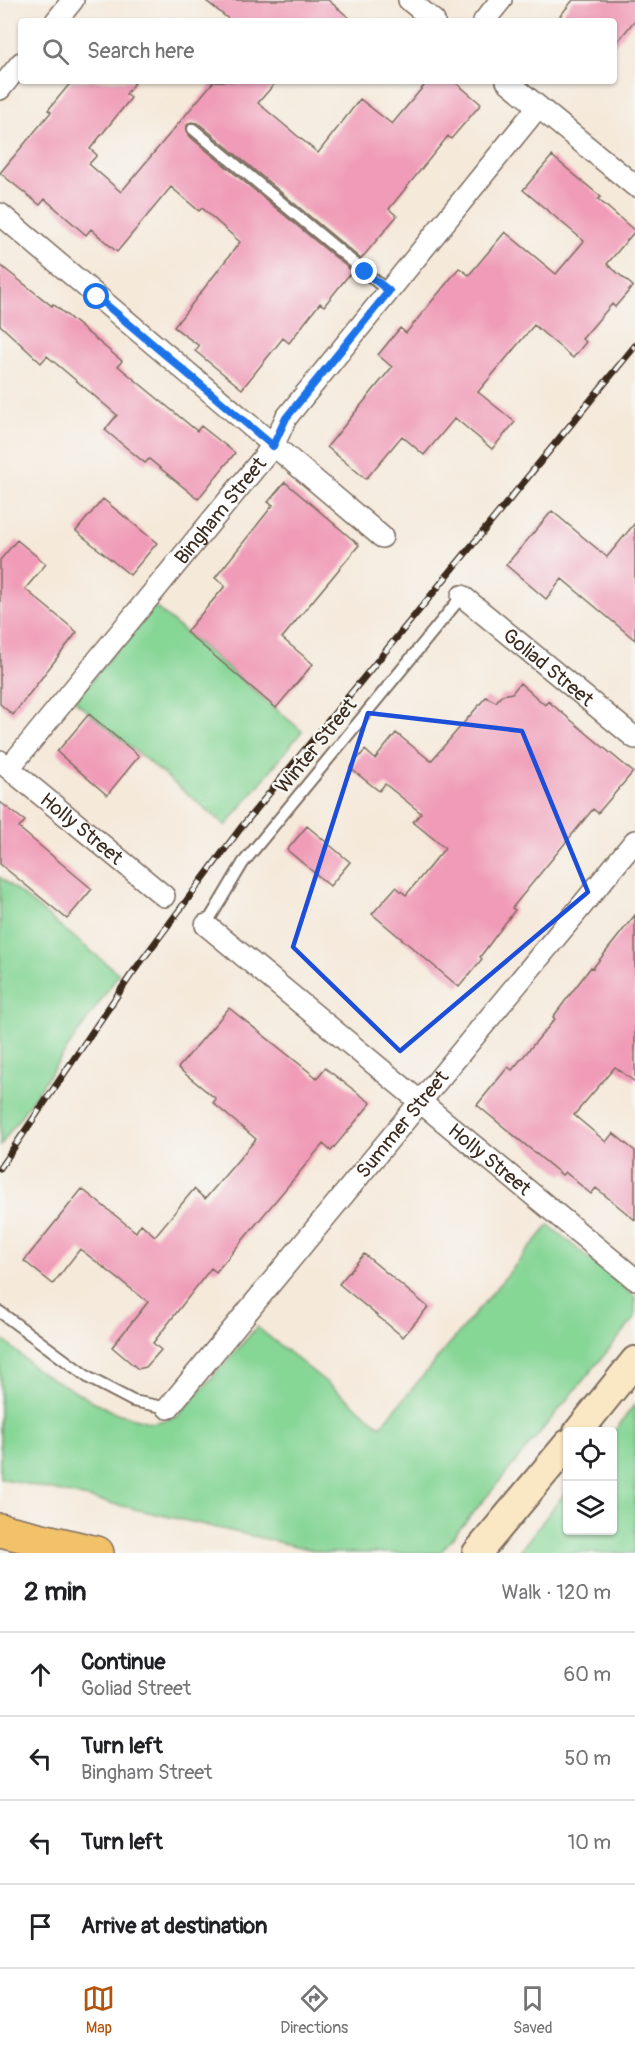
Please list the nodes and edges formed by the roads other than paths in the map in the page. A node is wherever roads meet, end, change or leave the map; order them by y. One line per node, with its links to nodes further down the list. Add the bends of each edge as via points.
1 (73, 0): 4 (street)
2 (408, 0): 5 (street)
3 (501, 0): 6 (street)
4 (58, 18)
5 (430, 18)
6 (486, 18)
7 (18, 67): 9 (street)
8 (511, 84): 10 (street)
9 (0, 89)
10 (538, 107): 12 (street); 14 (street, Bingham Street)
11 (193, 129): 14 (lane)
12 (635, 186)
13 (0, 214): 15 (street)
14 (389, 291): 15 (street, Bingham Street, via 286,418)
15 (273, 446): 16 (street); 19 (street, Bingham Street)
16 (382, 537)
17 (462, 596): 18 (street, Goliad Street); 22 (lane, Winter Street, via 243,863)
18 (635, 738)
19 (4, 765): 21 (street, Holly Street)
20 (635, 841): 23 (street, Summer Street)
21 (164, 896)
22 (206, 926): 23 (street, Holly Street)
23 (420, 1104): 24 (street, Holly Street); 27 (street, Summer Street)
24 (635, 1279)
25 (0, 1312): 27 (lane, via 89,1378 133,1401)
26 (635, 1361): 28 (main road)
27 (168, 1408)
28 (581, 1427)
29 (563, 1449): 32 (main road)
30 (0, 1530): 31 (highway)
31 (97, 1553)
32 (477, 1553)

